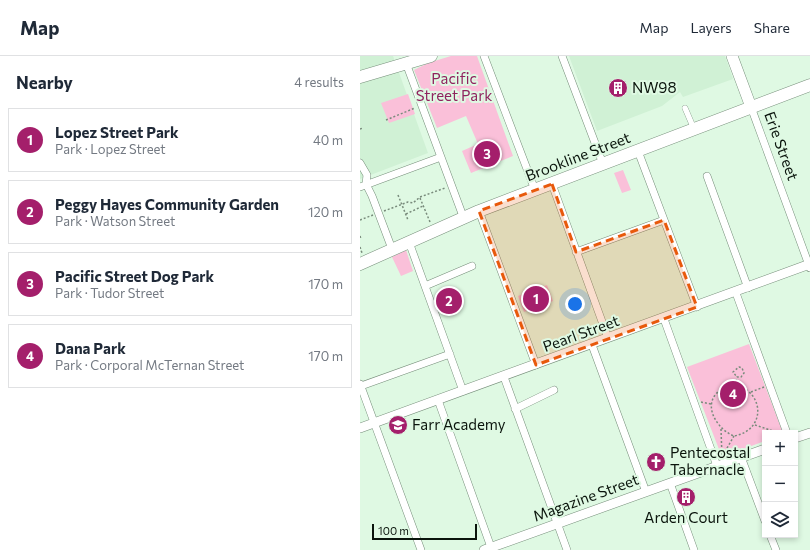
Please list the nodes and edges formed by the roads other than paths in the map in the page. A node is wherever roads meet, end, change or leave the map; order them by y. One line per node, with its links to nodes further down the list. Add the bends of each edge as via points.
1 (431, 56): 5 (main road)
2 (484, 56): 18 (street)
3 (562, 56): 14 (street)
4 (732, 56): 8 (main road, Erie Street)
5 (405, 60): 6 (main road); 12 (street)
6 (360, 77)
7 (810, 85): 8 (main road, Brookline Street)
8 (751, 107): 10 (main road, Brookline Street); 27 (street, Erie Street)
9 (685, 108): 10 (street)
10 (694, 129): 11 (main road, Brookline Street)
11 (638, 151): 14 (main road, Brookline Street); 21 (street)
12 (441, 157): 17 (street); 20 (street)
13 (360, 163): 17 (street, via 367,175)
14 (603, 164): 16 (main road, Brookline Street)
15 (708, 176): 29 (street)
16 (552, 184): 18 (main road, Brookline Street); 24 (street)
17 (363, 186): 23 (street, via 372,196)
18 (535, 190): 19 (main road, Brookline Street)
19 (480, 211): 20 (main road, Brookline Street); 36 (street)
20 (464, 219): 22 (main road, Brookline Street)
21 (664, 220): 24 (street); 31 (street)
22 (409, 242): 23 (main road, Brookline Street); 28 (street)
23 (392, 249): 25 (main road, Brookline Street)
24 (576, 252): 33 (street)
25 (362, 260)
26 (472, 266): 28 (street)
27 (810, 266): 29 (street, Pearl Street)
28 (425, 286): 35 (street)
29 (748, 288): 30 (street, Pearl Street)
30 (736, 293): 31 (street, Pearl Street); 45 (street)
31 (697, 307): 32 (street, Pearl Street)
32 (664, 319): 33 (street, Pearl Street); 50 (street)
33 (608, 338): 34 (street, Pearl Street)
34 (592, 345): 36 (street, Pearl Street); 52 (street)
35 (450, 354): 38 (street); 40 (street)
36 (536, 365): 37 (street, Pearl Street)
37 (504, 376): 40 (street, Pearl Street); 42 (street)
38 (360, 385): 43 (street)
39 (554, 390): 42 (street)
40 (463, 391): 41 (street, Pearl Street)
41 (438, 400): 43 (street, Pearl Street); 56 (street)
42 (515, 409): 54 (street)
43 (374, 423): 44 (street, Pearl Street); 57 (street)
44 (360, 428)
45 (786, 430)
46 (810, 433): 47 (street)
47 (798, 437)
48 (762, 450): 49 (street, Magazine Street)
49 (741, 457): 50 (street, Magazine Street); 53 (street)
50 (717, 466): 51 (street, Magazine Street)
51 (670, 483): 52 (street, Magazine Street); 59 (street)
52 (646, 492): 54 (street, Magazine Street)
53 (762, 513)
54 (557, 524): 56 (street, Magazine Street); 58 (street)
55 (771, 538): 60 (street)
56 (489, 549)
57 (421, 550)
58 (567, 550)
59 (694, 550)
60 (776, 550)

